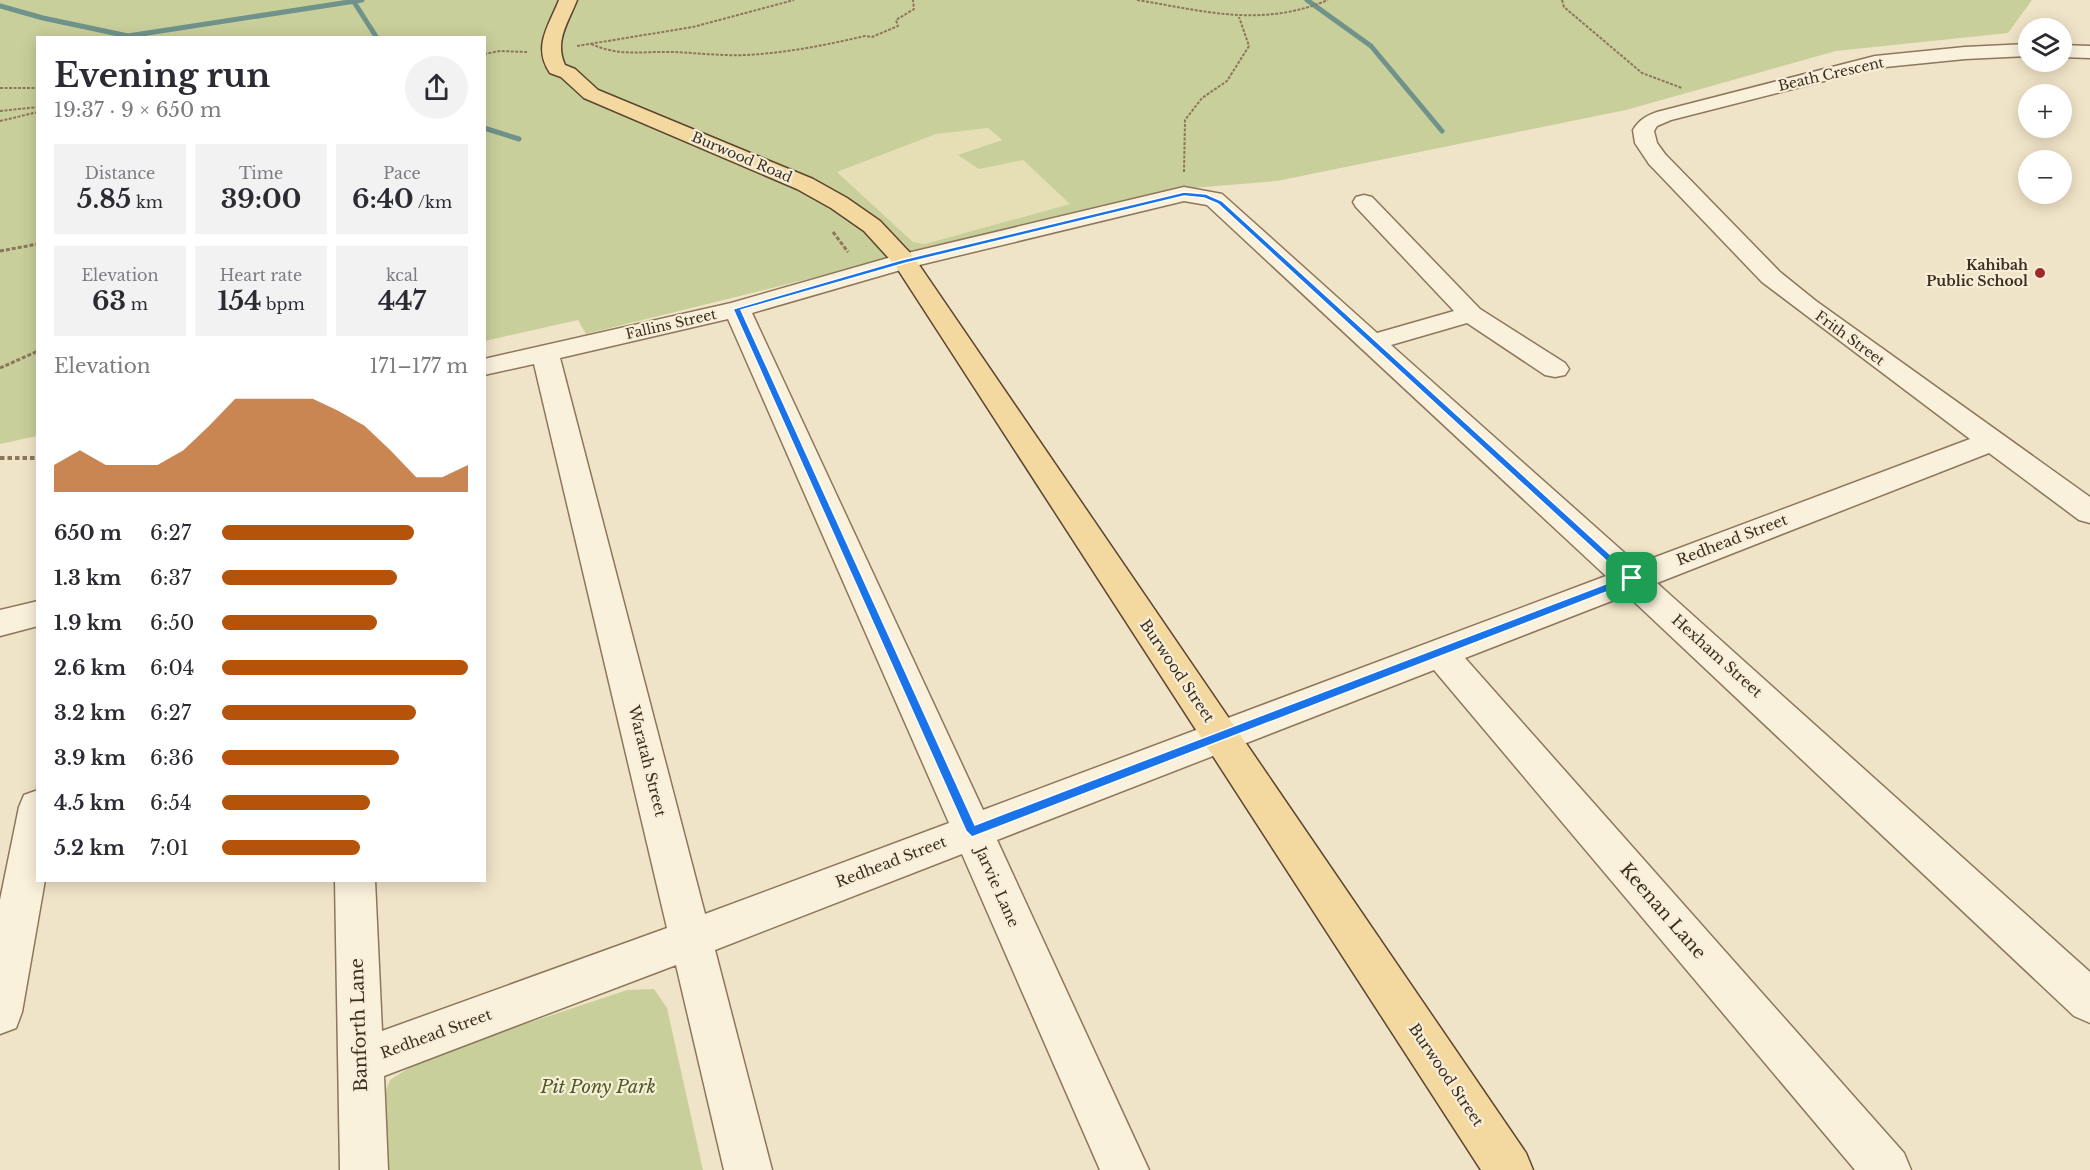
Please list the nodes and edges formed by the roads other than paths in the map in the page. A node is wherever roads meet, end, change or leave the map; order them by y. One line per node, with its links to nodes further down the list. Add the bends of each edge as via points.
1 (565, 9): 8 (main road, Burwood Road, via 555,22 557,69 568,73 591,94 776,171 838,202 872,226)
2 (2018, 50): 5 (street, Beath Crescent, via 1875,62 1664,116)
3 (2072, 51): 4 (street)
4 (2090, 52)
5 (1642, 130): 15 (street, Frith Street, via 1657,159 1771,277)
6 (1195, 195): 8 (street, Fallins Street); 11 (street, Hexham Street, via 1220,202)
7 (1364, 202): 10 (street)
8 (904, 261): 9 (street, Fallins Street); 21 (main road, Burwood Street)
9 (737, 309): 12 (street, Fallins Street); 23 (street, Jarvie Lane)
10 (1471, 314): 11 (street); 14 (street)
11 (1373, 342): 17 (street, Hexham Street)
12 (545, 353): 13 (street, Fallins Street); 25 (street, Waratah Street)
13 (486, 367)
14 (1555, 369)
15 (1993, 441): 16 (street, Frith Street); 17 (street, Redhead Street)
16 (2090, 512)
17 (1632, 578): 20 (street, Redhead Street); 26 (street, Hexham Street)
18 (36, 614): 19 (street)
19 (0, 623)
20 (1439, 652): 21 (street, Redhead Street); 33 (street, Keenan Lane)
21 (1221, 737): 23 (street, Redhead Street); 32 (main road, Burwood Street)
22 (36, 818): 27 (street)
23 (972, 831): 25 (street, Redhead Street); 31 (street, Jarvie Lane)
24 (355, 882): 28 (street, Banforth Lane)
25 (692, 939): 28 (street, Redhead Street); 30 (street, Waratah Street)
26 (2090, 1001)
27 (0, 1012)
28 (360, 1062): 29 (street, Banforth Lane)
29 (364, 1170)
30 (748, 1170)
31 (1125, 1170)
32 (1509, 1170)
33 (1887, 1170)

